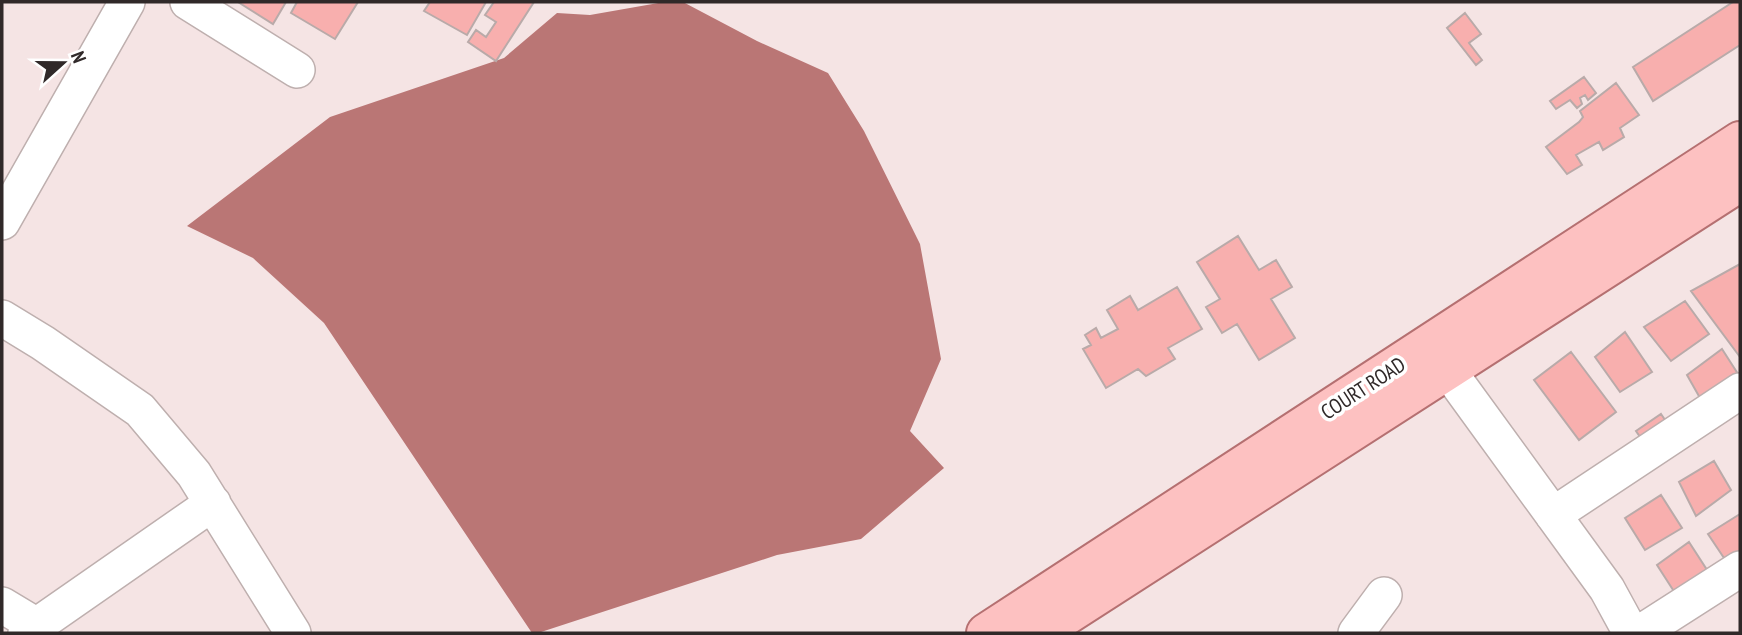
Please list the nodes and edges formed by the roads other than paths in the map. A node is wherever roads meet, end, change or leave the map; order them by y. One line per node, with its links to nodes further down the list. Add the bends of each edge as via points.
1 (127, 2): 6 (street)
2 (187, 2): 3 (street)
3 (297, 70)
4 (1740, 141): 17 (main road, COURT ROAD)
5 (1736, 194): 8 (main road, COURT ROAD)
6 (2, 222)
7 (2, 318): 10 (street, via 140,410)
8 (1447, 369): 11 (street); 18 (main road, COURT ROAD)
9 (1740, 391): 11 (street)
10 (213, 503): 15 (street); 16 (street)
11 (1553, 516): 20 (street, via 1607,589)
12 (1740, 569): 21 (street)
13 (1384, 595): 19 (street)
14 (2, 606): 15 (street)
15 (32, 629)
16 (293, 633)
17 (986, 633)
18 (1040, 633)
19 (1356, 633)
20 (1631, 633)
21 (1640, 633)

